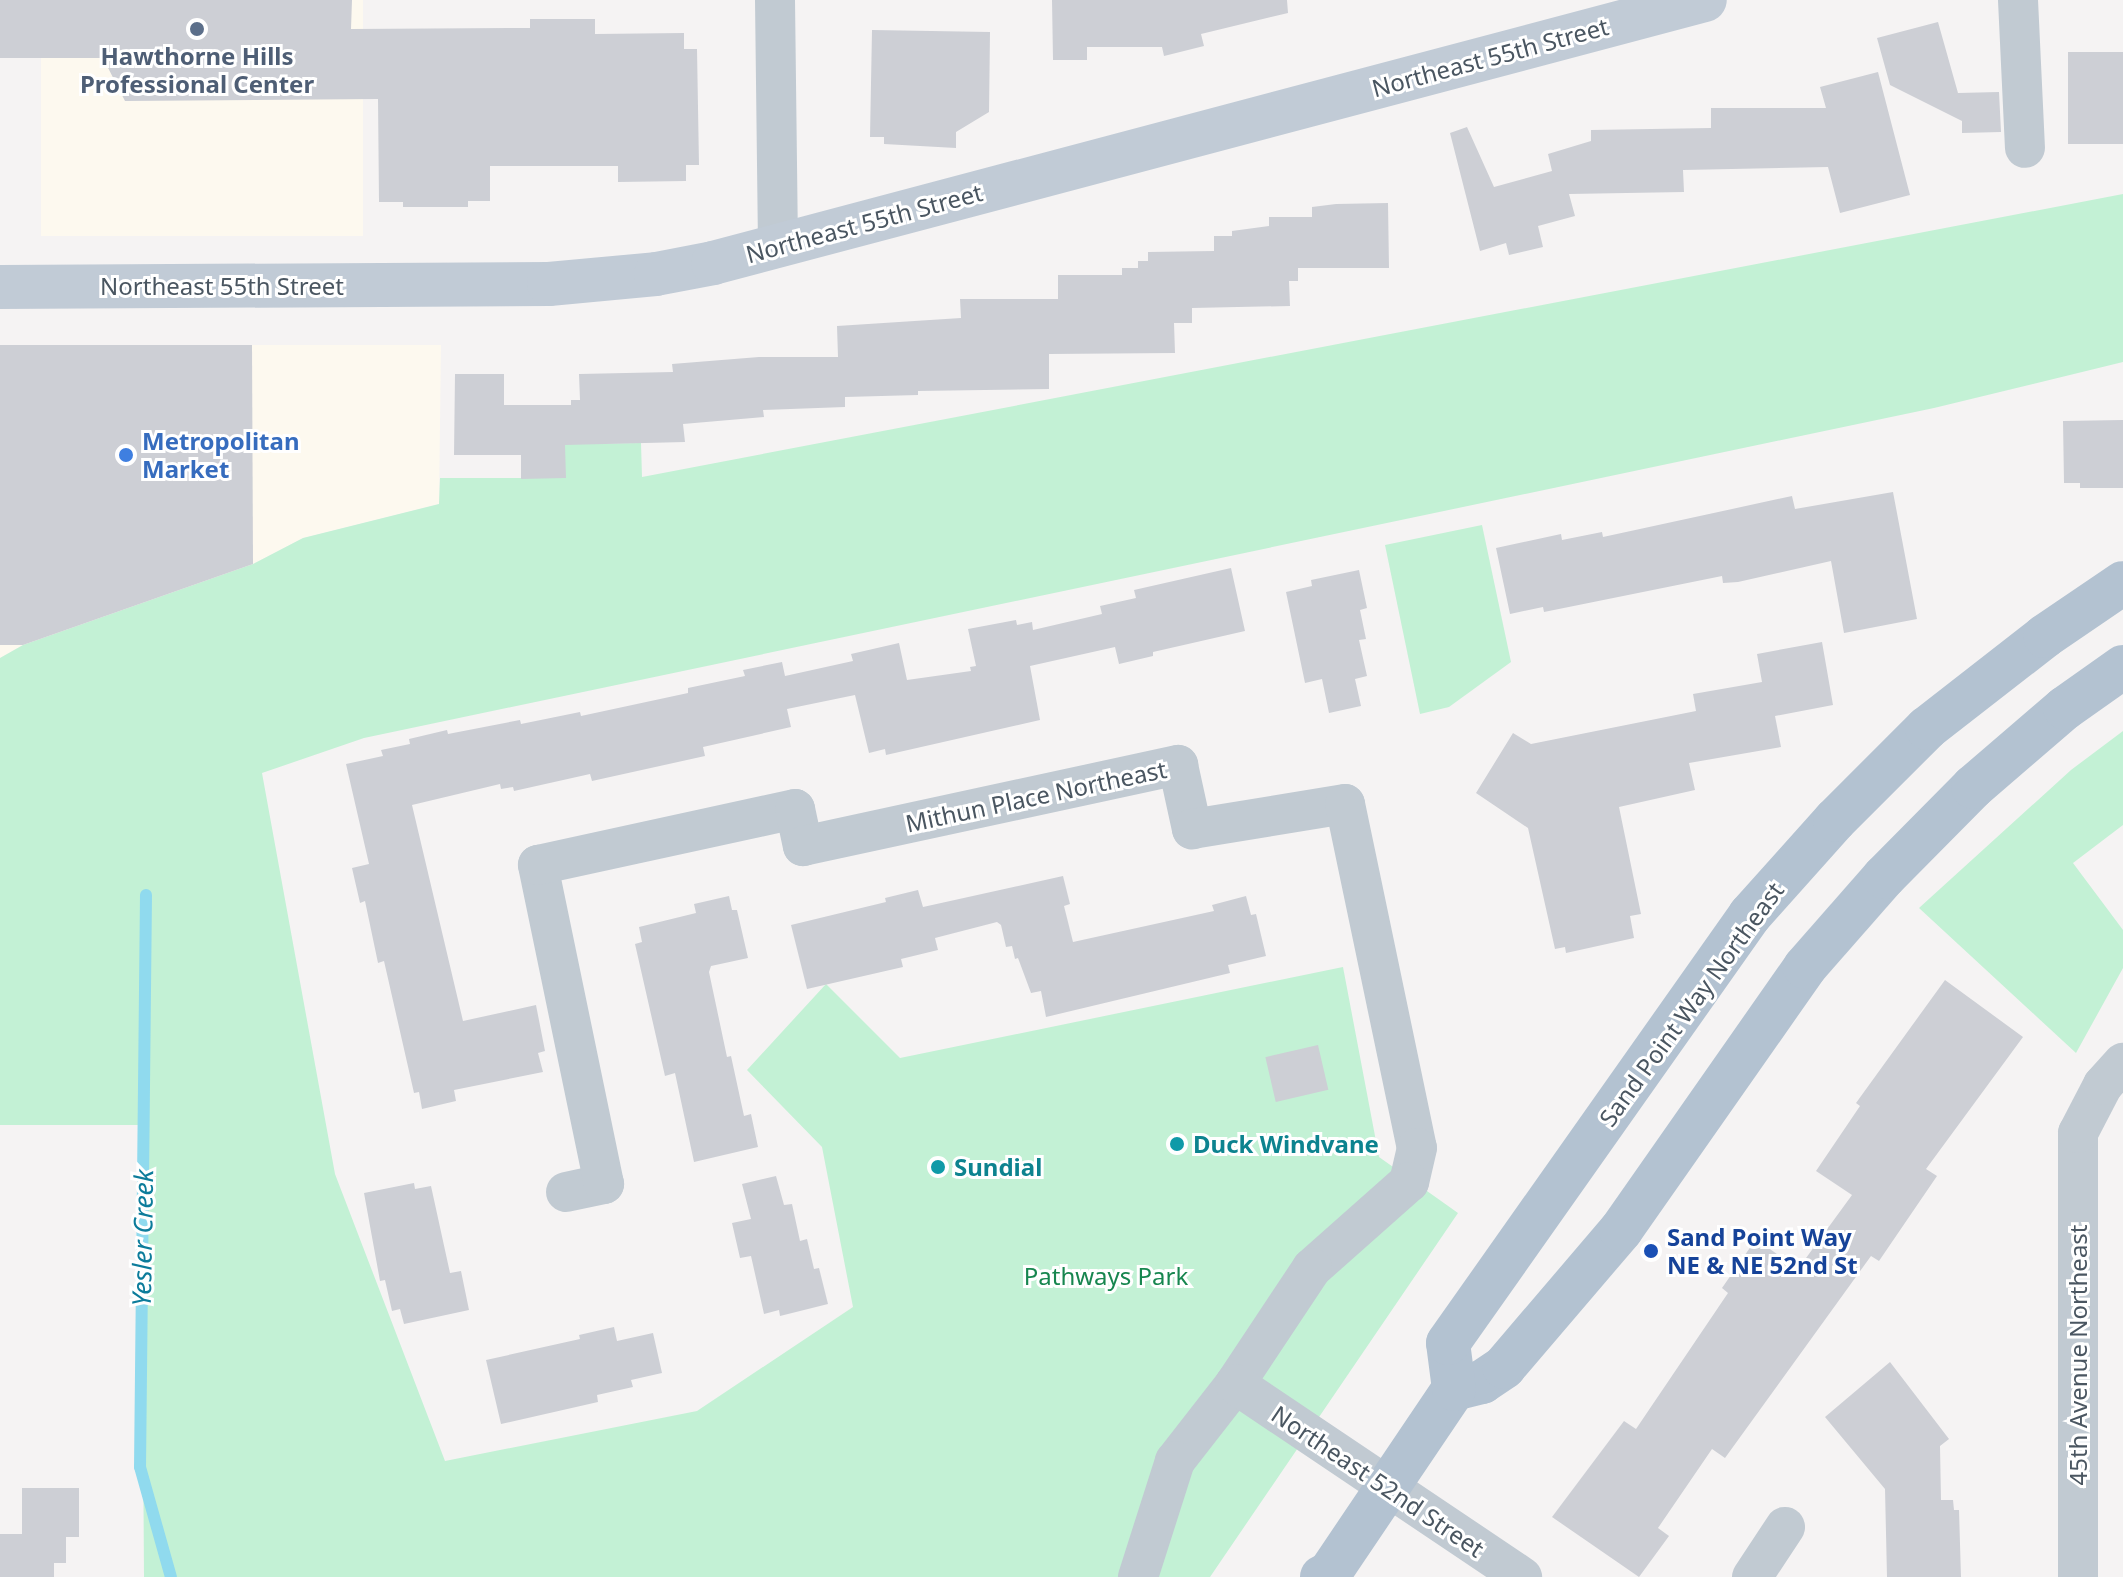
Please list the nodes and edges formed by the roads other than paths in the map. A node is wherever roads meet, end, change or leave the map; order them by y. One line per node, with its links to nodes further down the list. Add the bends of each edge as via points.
1 (775, 0): 5 (street)
2 (1705, 0): 5 (main road, Northeast 55th Street)
3 (2018, 0): 4 (street)
4 (2025, 148)
5 (778, 246): 6 (main road, Northeast 55th Street, via 656,274 549,284)
6 (0, 287)
7 (2123, 583): 12 (main road, Sand Point Way Northeast, via 1927,728 1750,915 1448,1343)
8 (2123, 667): 12 (main road, via 2065,708 1973,787 1884,877 1805,967 1621,1230 1504,1367 1482,1382)
9 (2123, 1063): 19 (street, 45th Avenue Northeast, via 2103,1085 2078,1133)
10 (566, 1192): 11 (street, Mithun Place Northeast, via 604,1184 538,865 795,809 803,846 1178,765 1192,829 1345,804 1417,1148 1409,1182 1312,1268)
11 (1235, 1384): 13 (street, Northeast 52nd Street); 16 (street, Mithun Place Northeast, via 1175,1461)
12 (1454, 1389): 13 (main road)
13 (1388, 1489): 15 (main road); 17 (street, Northeast 52nd Street)
14 (1785, 1527): 18 (street)
15 (1327, 1576)
16 (1138, 1577)
17 (1522, 1577)
18 (1752, 1577)
19 (2078, 1577)

